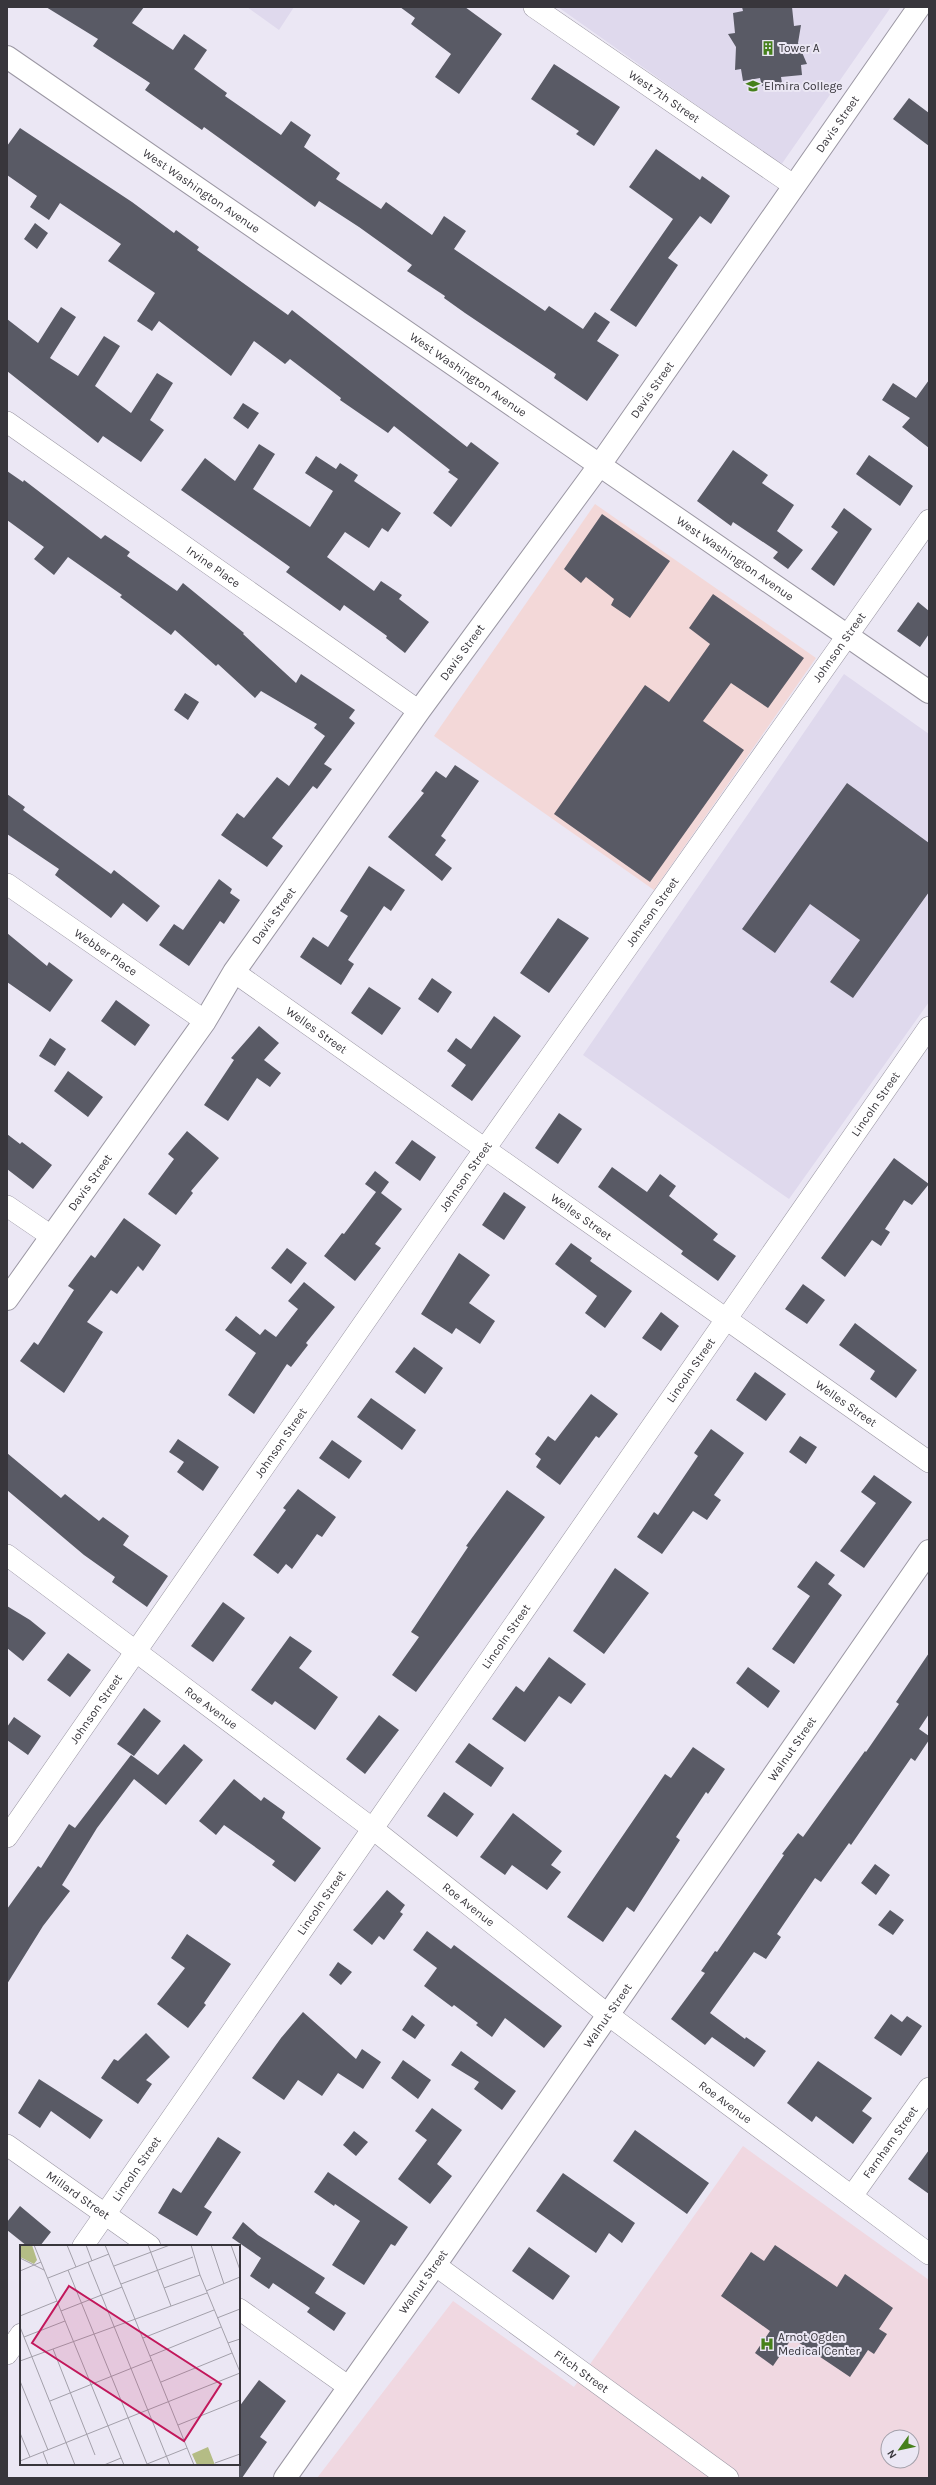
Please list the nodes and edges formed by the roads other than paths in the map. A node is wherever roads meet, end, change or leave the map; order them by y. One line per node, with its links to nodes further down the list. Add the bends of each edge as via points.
1 (534, 7): 4 (street, West 7th Street)
2 (919, 7): 4 (street, Davis Street)
3 (7, 57): 6 (street, West Washington Avenue)
4 (793, 186): 6 (street, Davis Street)
5 (7, 422): 10 (street, Irvine Place)
6 (599, 466): 8 (street, West Washington Avenue); 10 (street, Davis Street)
7 (929, 520): 8 (street, Johnson Street)
8 (848, 635): 9 (street, West Washington Avenue); 15 (street, Johnson Street)
9 (929, 692)
10 (419, 711): 12 (street, Davis Street)
11 (7, 884): 13 (street, Webber Place)
12 (234, 972): 13 (street, Davis Street); 15 (street, Welles Street)
13 (205, 1021): 17 (street, Davis Street)
14 (929, 1027): 19 (street, Lincoln Street)
15 (486, 1148): 19 (street, Welles Street); 23 (street, Johnson Street)
16 (7, 1206): 17 (street)
17 (51, 1236): 18 (street, Davis Street)
18 (7, 1299)
19 (726, 1320): 20 (street, Welles Street); 24 (street, Lincoln Street)
20 (929, 1462)
21 (929, 1551): 26 (street, Walnut Street)
22 (7, 1555): 23 (street, Roe Avenue)
23 (135, 1651): 24 (street, Roe Avenue); 25 (street, Johnson Street)
24 (373, 1829): 26 (street, Roe Avenue); 30 (street, Lincoln Street)
25 (7, 1837)
26 (607, 2014): 29 (street, Roe Avenue); 34 (street, Walnut Street)
27 (929, 2088): 29 (street, Farnham Street)
28 (7, 2145): 30 (street, Millard Street)
29 (852, 2196): 33 (street, Roe Avenue)
30 (106, 2214): 31 (street, Lincoln Street); 32 (street, Millard Street)
31 (84, 2245)
32 (149, 2245)
33 (929, 2254)
34 (435, 2265): 38 (street, Walnut Street); 40 (street, Fitch Street)
35 (240, 2310): 38 (street)
36 (20, 2335): 37 (street)
37 (7, 2354)
38 (349, 2387): 39 (street, Walnut Street)
39 (285, 2478)
40 (728, 2478)

